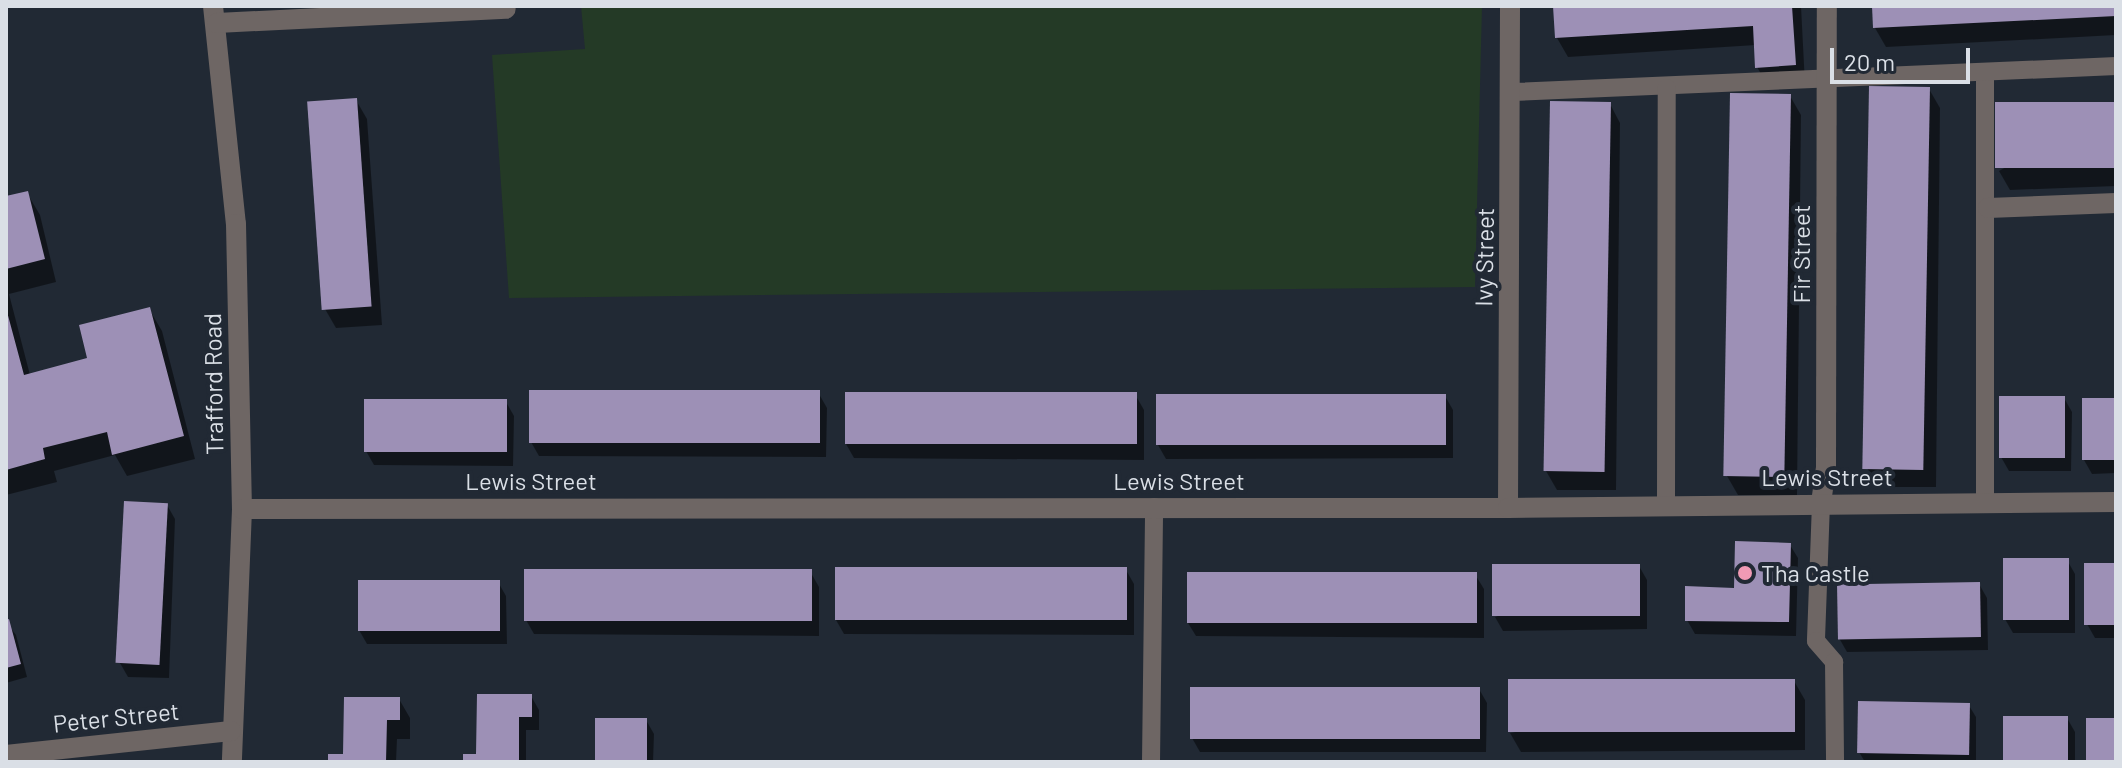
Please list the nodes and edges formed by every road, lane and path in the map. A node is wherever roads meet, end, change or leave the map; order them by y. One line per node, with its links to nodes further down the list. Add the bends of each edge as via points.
1 (1510, 6): 9 (street, Ivy Street)
2 (1827, 6): 7 (street, Fir Street)
3 (506, 9): 4 (street)
4 (215, 15): 18 (street, Trafford Road, via 236,224)
5 (2116, 66): 6 (lane)
6 (1985, 74): 7 (lane); 11 (lane)
7 (1828, 79): 8 (lane); 14 (street, Fir Street, via 1826,467)
8 (1667, 88): 9 (lane); 15 (lane)
9 (1512, 92): 17 (street, Ivy Street)
10 (2116, 203): 11 (street)
11 (1988, 208): 12 (lane)
12 (1985, 502): 13 (street, Lewis Street); 14 (street, Lewis Street)
13 (2116, 502)
14 (1821, 503): 15 (street, Lewis Street); 23 (lane, via 1815,541 1816,641 1834,662)
15 (1666, 505): 17 (street, Lewis Street)
16 (1154, 507): 17 (street, Lewis Street); 18 (street, Lewis Street); 22 (lane)
17 (1508, 508)
18 (242, 509): 19 (street, Trafford Road)
19 (231, 731): 20 (street, Peter Street); 21 (street, Trafford Road)
20 (6, 755)
21 (232, 762)
22 (1151, 762)
23 (1835, 762)

